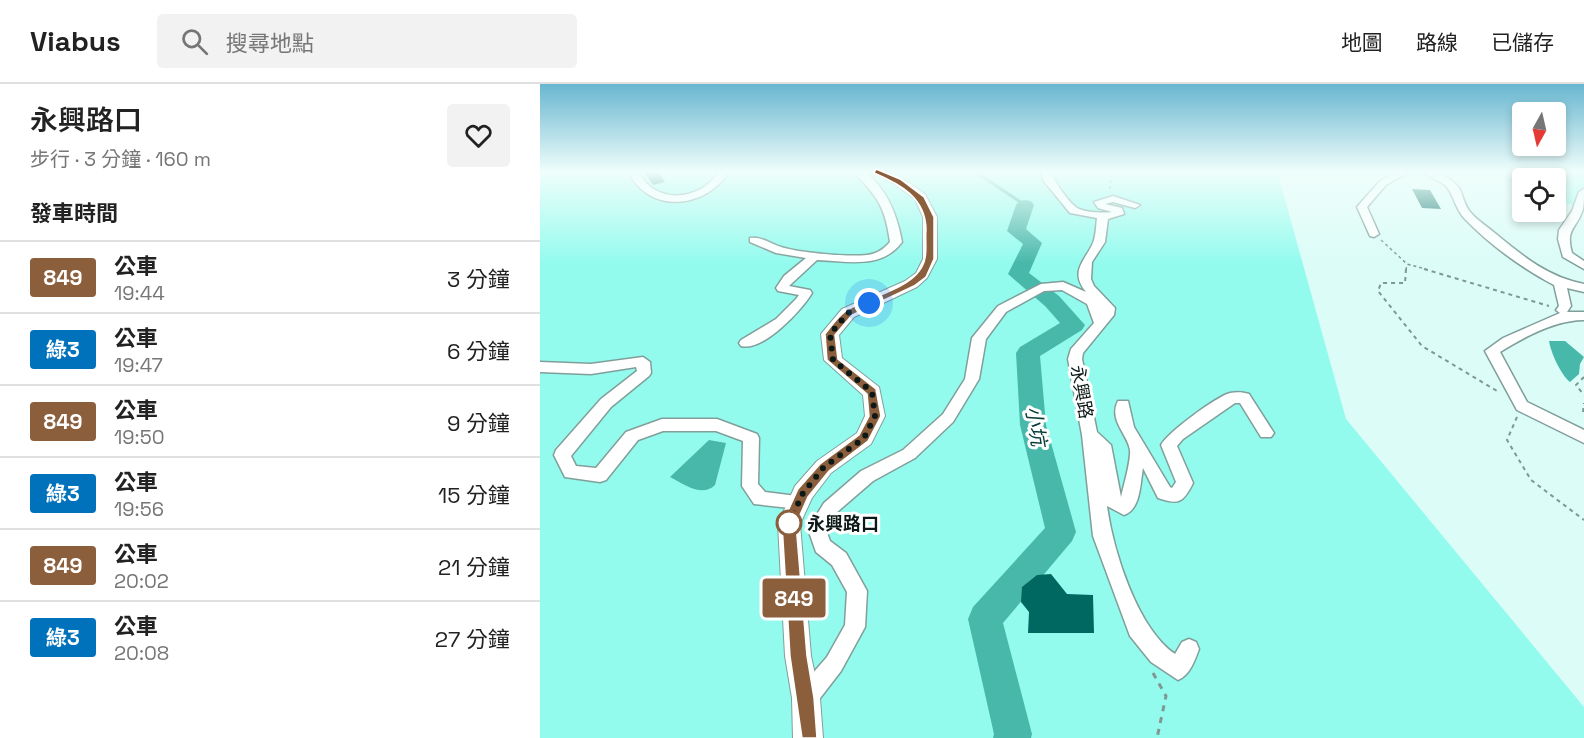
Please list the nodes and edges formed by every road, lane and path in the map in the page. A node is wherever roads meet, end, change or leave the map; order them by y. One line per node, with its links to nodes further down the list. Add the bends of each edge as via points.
1 (885, 202): 13 (street, via 896,242 888,252 869,259)
2 (922, 202): 33 (main road, via 930,217 930,259 922,275 848,313 830,334 833,360 872,392 875,416 864,438 824,467)
3 (1066, 202): 10 (street, via 1074,211)
4 (1101, 202): 10 (street, via 1099,204 1118,210 1119,214)
5 (1122, 202): 9 (street)
6 (1367, 202): 11 (street, via 1362,207)
7 (1458, 202): 16 (street, via 1467,214 1527,266)
8 (1580, 202): 15 (street, via 1565,227 1563,240 1567,255)
9 (1135, 205)
10 (1103, 216): 20 (street, via 1099,242 1086,262 1085,279 1109,308)
11 (1374, 234): 14 (path)
12 (754, 240): 13 (street, via 780,251)
13 (814, 256): 21 (street, via 787,278 782,288 806,293 800,306)
14 (1407, 264): 18 (path); 27 (path, via 1405,283 1381,283 1378,291 1393,311 1422,346)
15 (1584, 267)
16 (1560, 283): 17 (street); 18 (street)
17 (1584, 288)
18 (1563, 310)
19 (1584, 316): 27 (street, via 1565,316 1492,351)
20 (1100, 322): 30 (street, 永興路, via 1076,352 1075,359); 37 (street, via 1092,302 1063,286 1041,288 1002,309 979,338 972,379 948,418 909,454 867,476 830,508 817,529 822,546 839,559 857,591 855,627 834,664)
21 (746, 343)
22 (540, 367): 33 (street, via 591,369 643,362 644,373 606,403 562,455 571,472 600,476 632,436 662,425 717,425 751,438 750,486 760,499)
23 (1584, 377): 24 (path, via 1576,385)
24 (1584, 395)
25 (1584, 403): 28 (path)
26 (1123, 405): 32 (street, via 1126,427)
27 (1522, 406): 31 (street); 34 (path, via 1507,440 1531,480)
28 (1583, 412)
29 (1266, 433): 32 (street, via 1244,398 1232,398 1177,435 1169,445 1185,483 1176,496 1164,493)
30 (1090, 435): 32 (street, via 1103,445 1114,503 1124,508 1129,501); 35 (street, 永興路, via 1102,536 1137,629 1158,655 1178,669)
31 (1584, 437)
32 (1138, 449)
33 (799, 502): 37 (main road, via 789,524 798,656)
34 (1584, 520)
35 (1189, 649)
36 (1150, 668): 39 (path, via 1166,696)
37 (806, 698): 38 (main road)
38 (808, 738)
39 (1157, 738)

